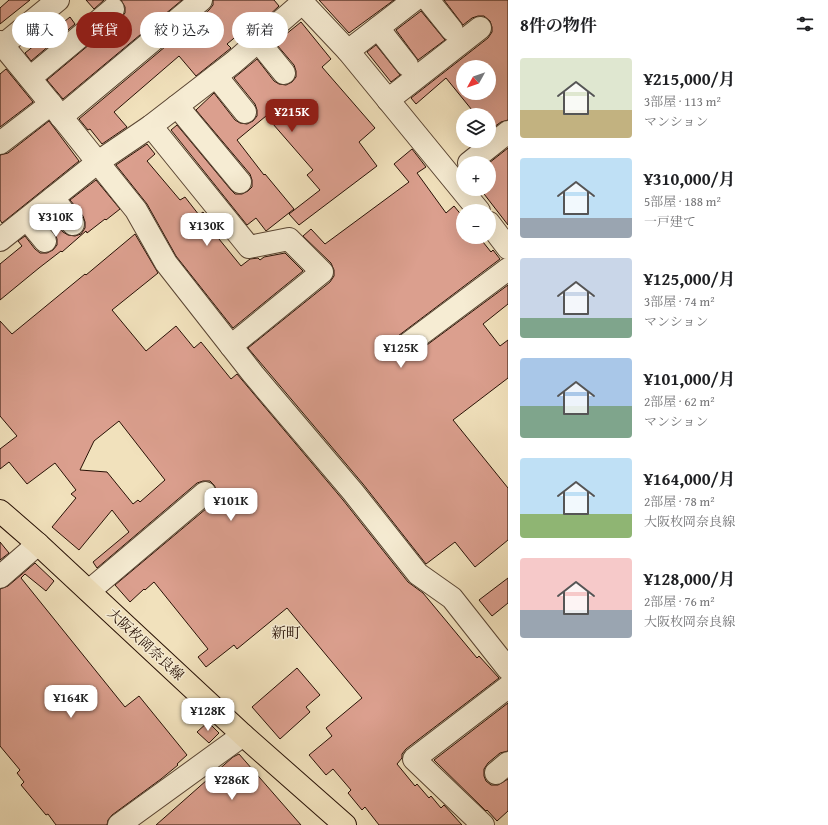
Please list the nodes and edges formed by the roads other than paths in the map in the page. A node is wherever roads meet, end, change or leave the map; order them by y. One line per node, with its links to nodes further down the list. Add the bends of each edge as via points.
1 (58, 0): 11 (street)
2 (201, 0): 21 (street)
3 (414, 0): 8 (street)
4 (428, 0): 10 (street)
5 (301, 1): 7 (street); 14 (street)
6 (113, 9): 18 (street)
7 (288, 13)
8 (378, 28): 14 (street); 15 (street)
9 (480, 28): 19 (street)
10 (452, 30)
11 (1, 44): 18 (street)
12 (250, 48): 17 (street)
13 (264, 48): 16 (street)
14 (348, 51): 19 (street)
15 (407, 65)
16 (284, 73)
17 (216, 76): 20 (street); 22 (street)
18 (30, 78): 21 (street)
19 (388, 100): 28 (street)
20 (177, 106): 23 (street); 29 (street)
21 (56, 110): 25 (street); 27 (street)
22 (245, 112)
23 (151, 126): 27 (street); 36 (street, via 249,247 289,239 322,272)
24 (508, 132): 26 (street)
25 (0, 143)
26 (478, 156)
27 (98, 162): 30 (street); 36 (street, via 136,210 166,263)
28 (456, 171)
29 (240, 182)
30 (53, 198): 31 (street); 32 (street)
31 (27, 219): 33 (street); 34 (street)
32 (73, 224)
33 (0, 240)
34 (45, 241)
35 (508, 269): 37 (street)
36 (231, 346): 43 (street, via 418,574 452,598)
37 (405, 346)
38 (205, 494): 42 (street)
39 (0, 511): 40 (main road, 大阪枚岡奈良線)
40 (38, 544): 41 (street); 42 (main road, 大阪枚岡奈良線)
41 (0, 576)
42 (89, 592): 45 (main road, 大阪枚岡奈良線)
43 (508, 669)
44 (508, 687): 48 (street, via 414,759)
45 (243, 734): 46 (street); 47 (main road, 大阪枚岡奈良線)
46 (119, 825)
47 (345, 825)
48 (483, 825)

